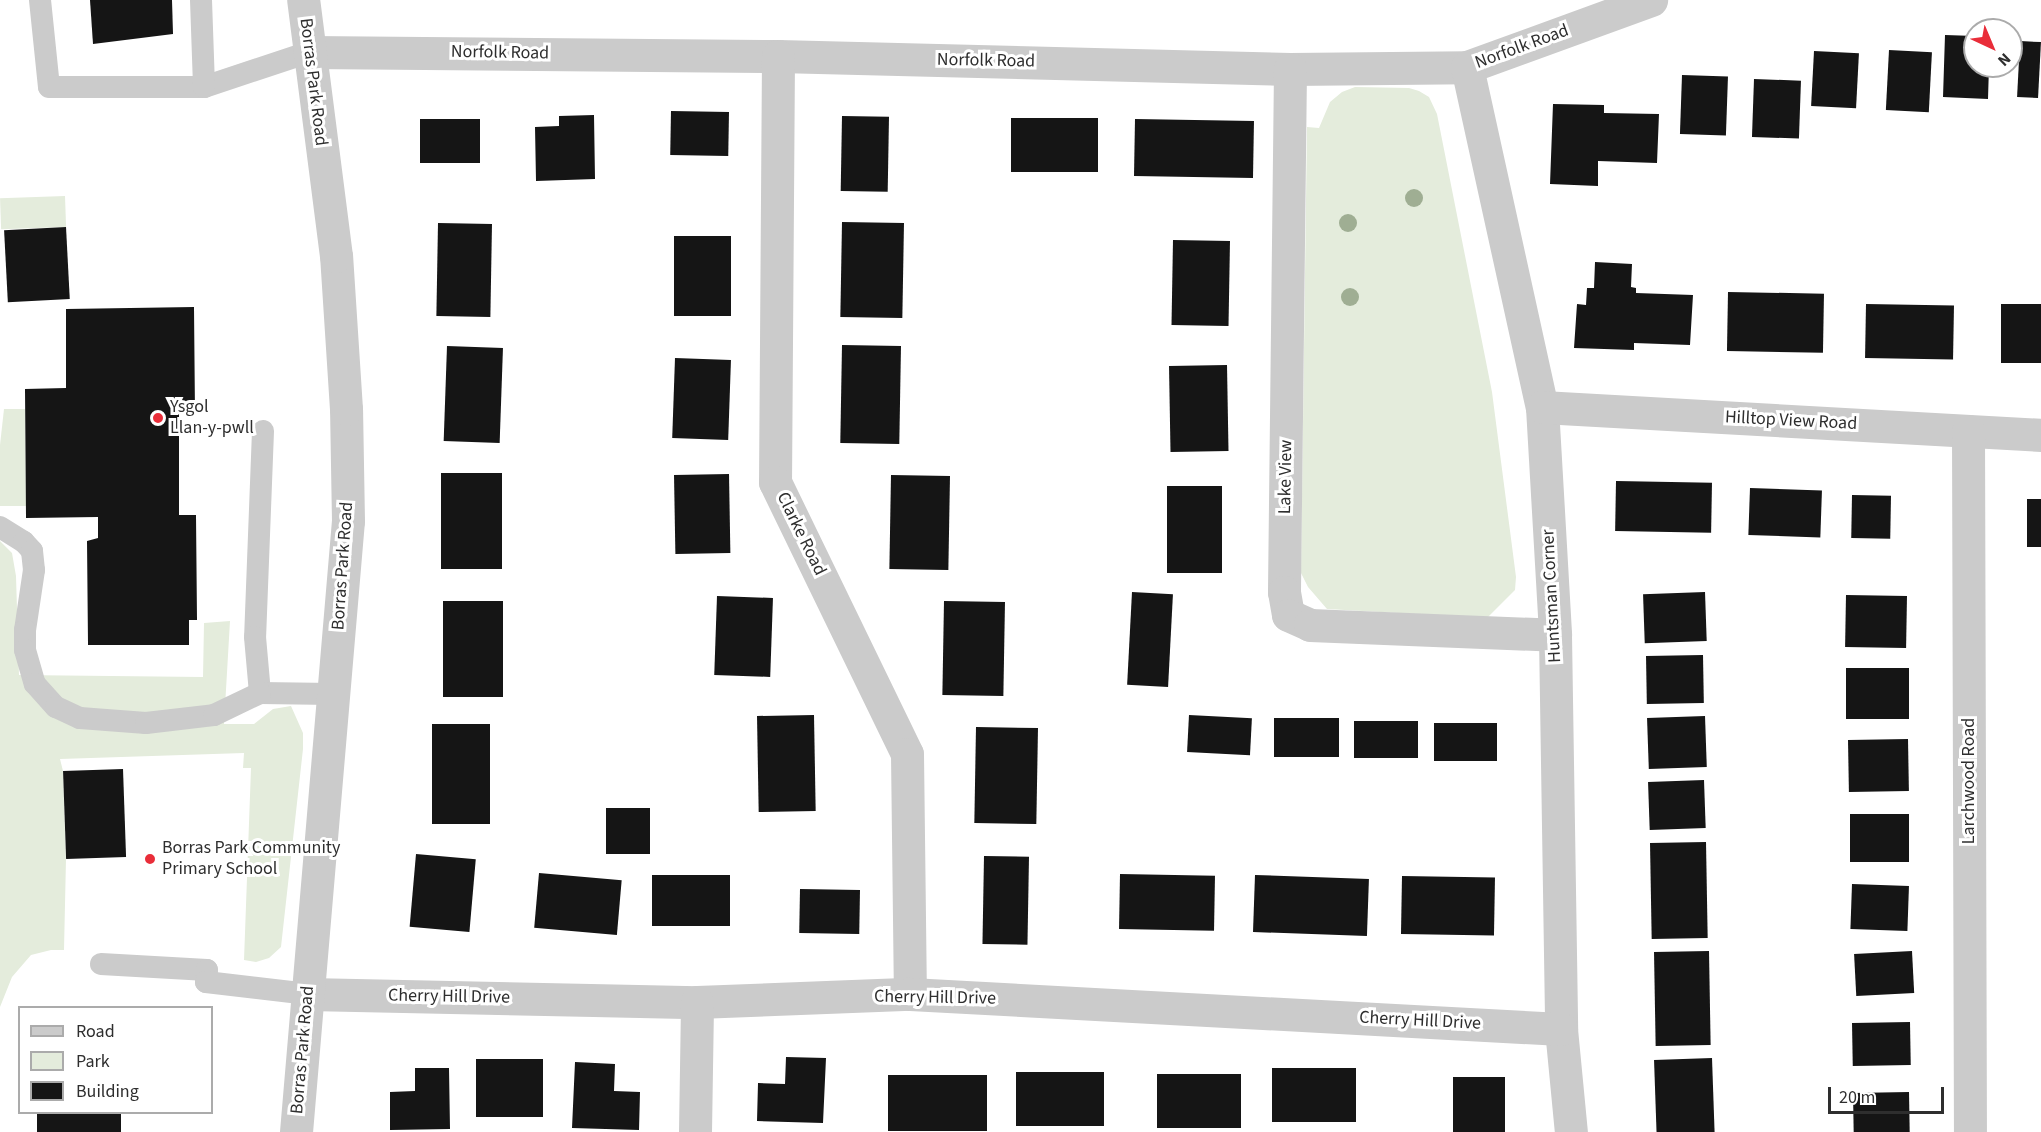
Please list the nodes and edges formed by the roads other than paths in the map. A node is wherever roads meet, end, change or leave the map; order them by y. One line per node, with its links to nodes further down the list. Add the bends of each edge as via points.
1 (40, 0): 9 (lane, via 49,87)
2 (201, 0): 9 (lane)
3 (303, 0): 5 (street, Borras Park Road)
4 (1651, 0): 7 (street, Norfolk Road)
5 (309, 52): 6 (street, Norfolk Road); 9 (lane); 17 (street, Borras Park Road, via 336,256 346,409 348,521)
6 (778, 56): 8 (street, Norfolk Road); 20 (street, Clarke Road, via 776,483 907,754)
7 (1467, 67): 8 (street, Norfolk Road); 10 (street, Huntsman Corner)
8 (1290, 69): 15 (street, Lake View, via 1284,592 1288,615 1310,625)
9 (204, 87)
10 (1542, 407): 12 (street, Hilltop View Road); 15 (street, Huntsman Corner)
11 (263, 431): 16 (lane, via 255,637)
12 (1968, 431): 13 (street, Hilltop View Road); 26 (street, Larchwood Road)
13 (2041, 435)
14 (0, 527): 16 (lane, via 32,551 34,570 25,650 35,684 56,707 80,718 146,723 213,716)
15 (1555, 635): 22 (street, Huntsman Corner)
16 (260, 693): 17 (lane)
17 (333, 694): 19 (street, Borras Park Road)
18 (101, 964): 19 (lane, via 207,970 206,982)
19 (308, 994): 21 (street, Cherry Hill Drive); 23 (street, Borras Park Road)
20 (910, 994): 21 (street, Cherry Hill Drive); 22 (street, Cherry Hill Drive)
21 (697, 1002): 24 (street)
22 (1562, 1029): 25 (street, Huntsman Corner)
23 (296, 1132)
24 (695, 1132)
25 (1571, 1132)
26 (1970, 1132)

